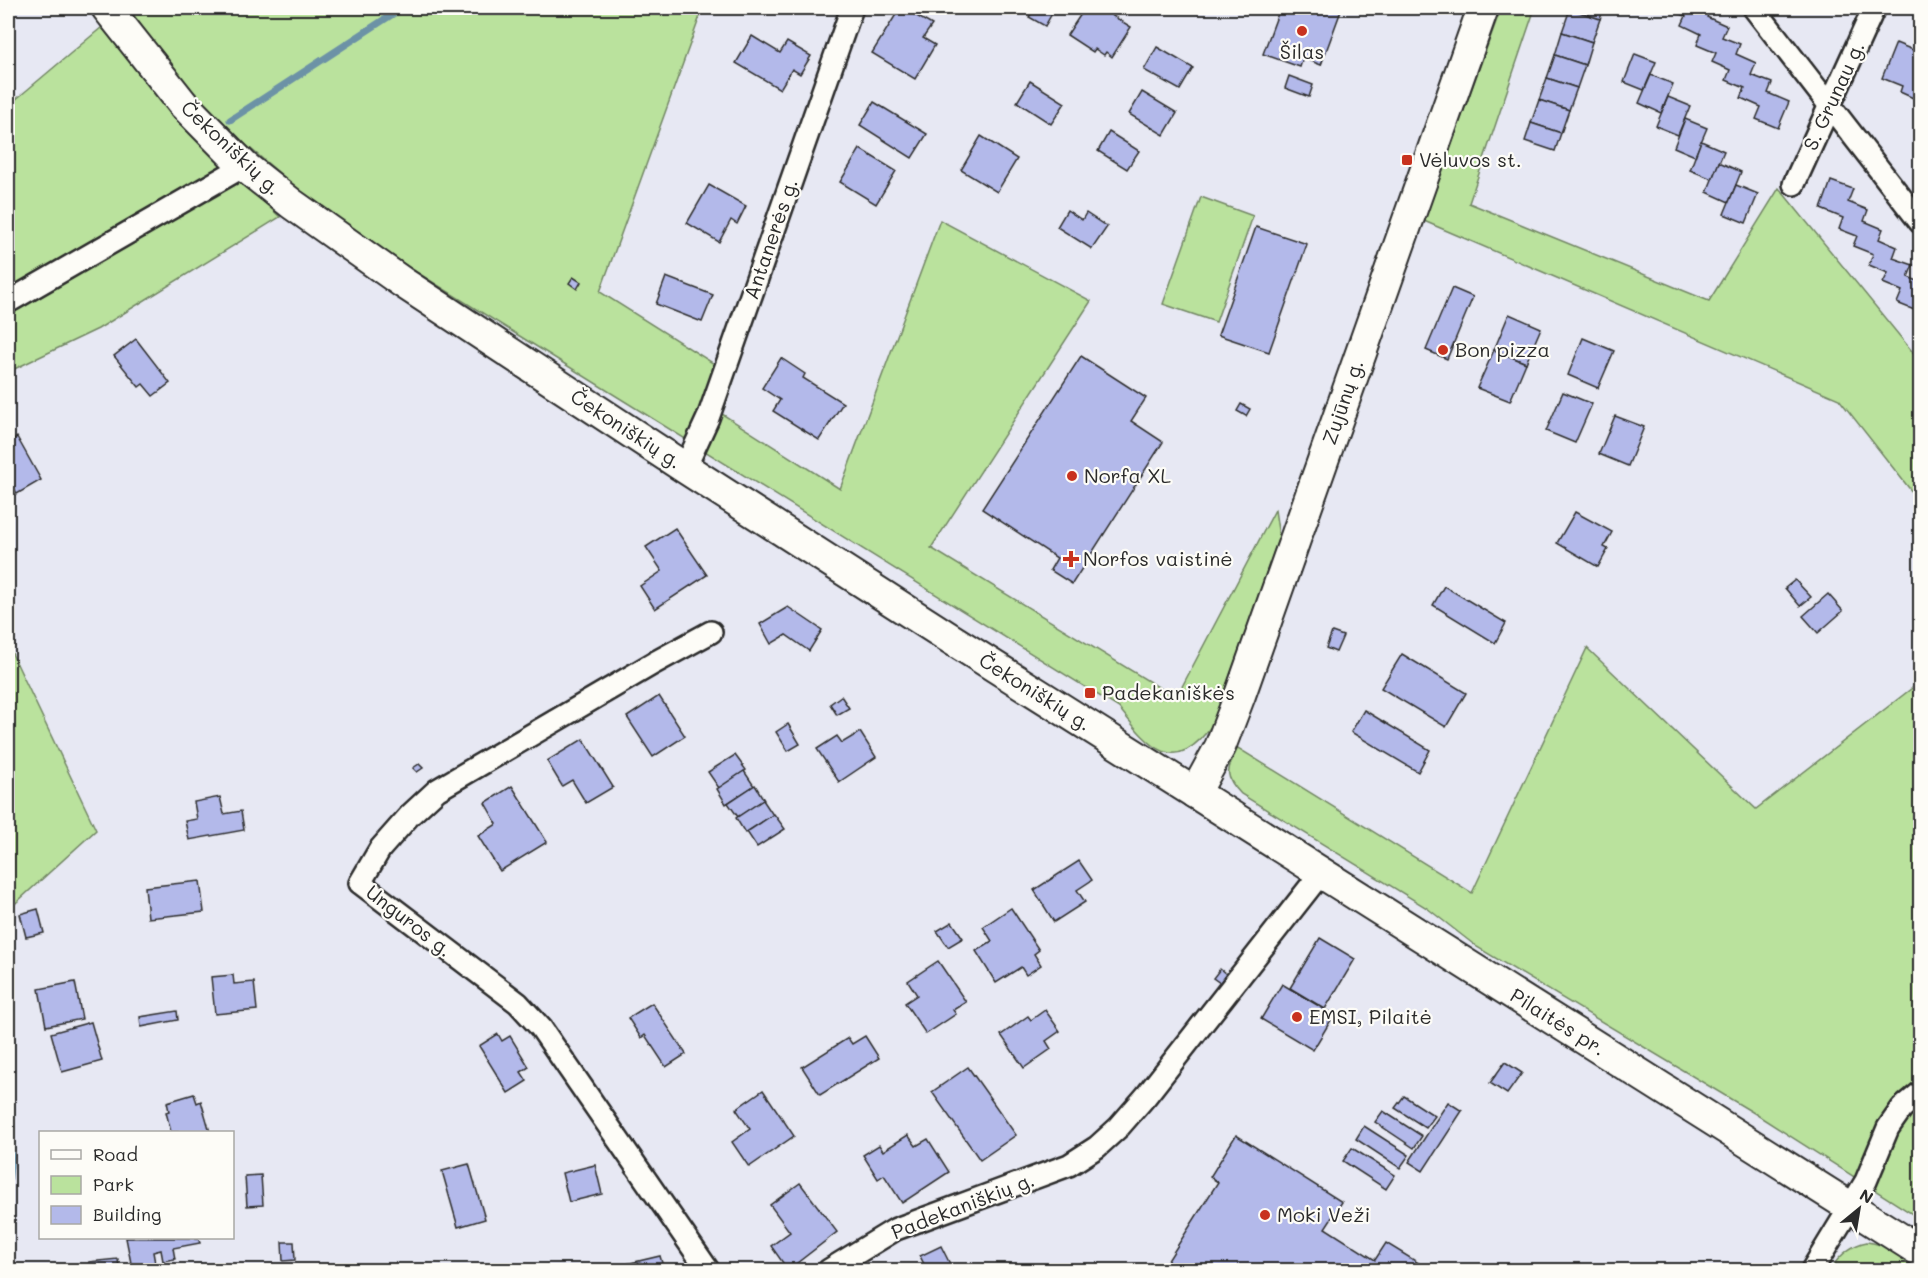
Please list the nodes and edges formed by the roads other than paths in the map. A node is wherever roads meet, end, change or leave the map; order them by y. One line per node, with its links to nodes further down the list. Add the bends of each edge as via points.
1 (107, 8): 7 (main road, Čekoniškių g., via 183,104)
2 (852, 8): 11 (street, Antanerės g., via 708,418)
3 (1483, 8): 13 (main road, Zujūnų g., via 1255,655 1220,747)
4 (1754, 8): 6 (street)
5 (1874, 8): 6 (street, S. Grunau g.)
6 (1829, 106): 8 (street, S. Grunau g.); 9 (street)
7 (244, 166): 10 (street); 11 (main road, Čekoniškių g., via 392,275)
8 (1794, 184)
9 (1920, 222)
10 (8, 302)
11 (685, 468): 13 (main road, Čekoniškių g.)
12 (711, 632): 18 (street, Unguros g., via 437,790 380,849 360,883 518,1003 533,1019)
13 (1195, 793): 14 (main road, Pilaitės pr.)
14 (1321, 873): 16 (main road, Pilaitės pr.); 19 (street, Padekaniškių g., via 1146,1096 1097,1147 1069,1165 896,1229)
15 (1920, 1093): 16 (street, via 1902,1108 1888,1128)
16 (1851, 1208): 17 (main road, Pilaitės pr.); 20 (street)
17 (1920, 1251)
18 (708, 1270)
19 (829, 1270)
20 (1812, 1270)

